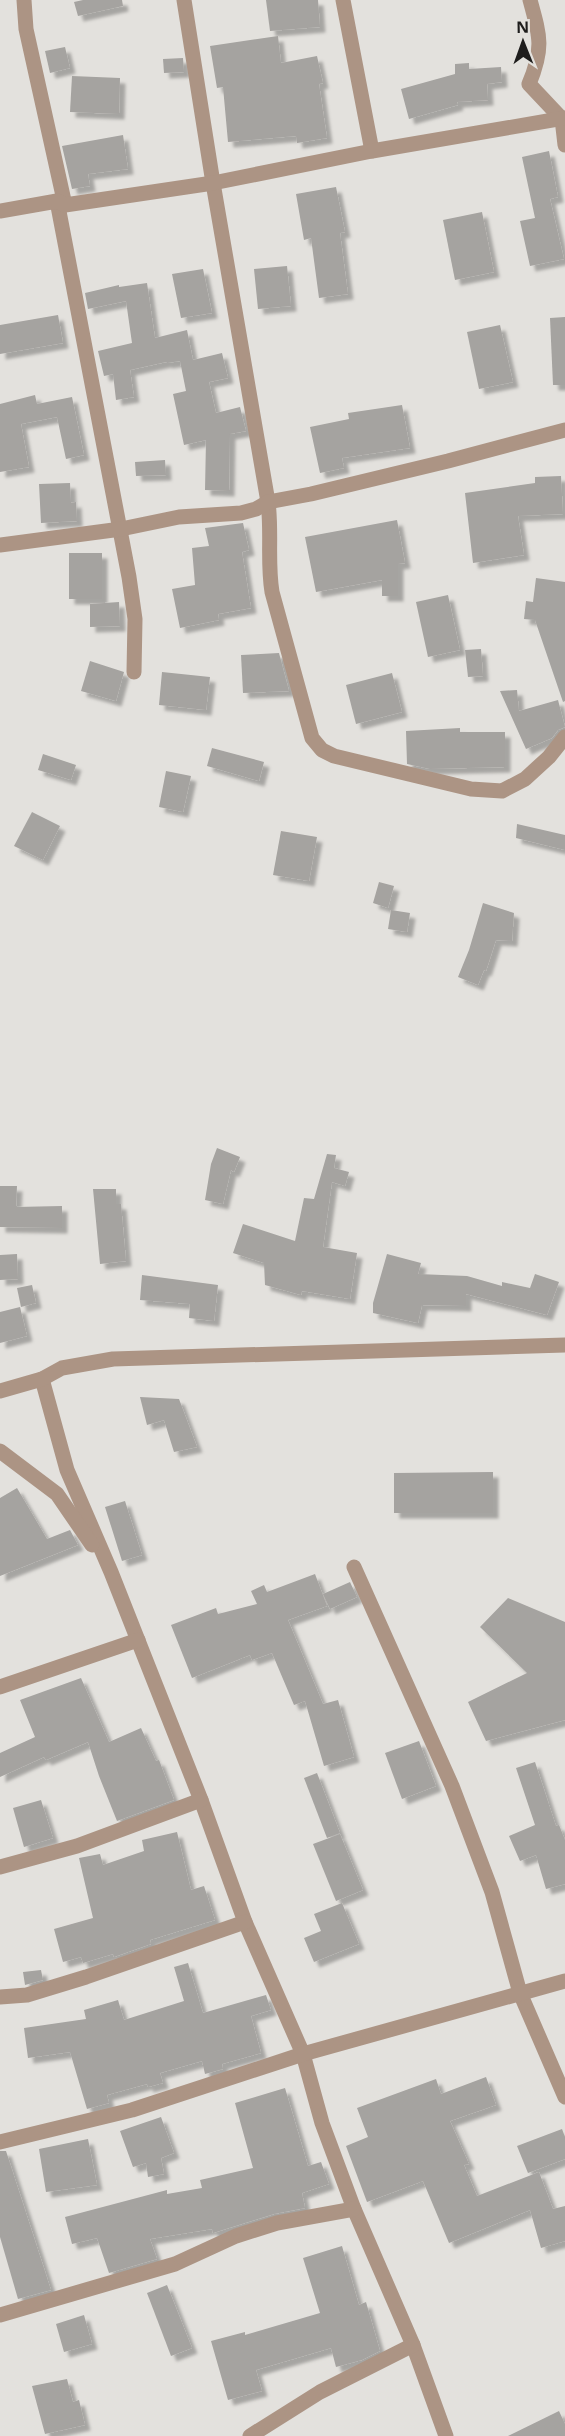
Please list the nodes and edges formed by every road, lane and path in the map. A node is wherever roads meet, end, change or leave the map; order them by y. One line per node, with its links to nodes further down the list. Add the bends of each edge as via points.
1 (24, 0): 9 (street, via 26,29)
2 (184, 0): 8 (street)
3 (343, 0): 7 (street)
4 (530, 0): 5 (street, via 540,33 538,61 529,84)
5 (563, 118): 6 (street); 7 (street)
6 (565, 145)
7 (372, 151): 8 (street)
8 (213, 183): 9 (street); 12 (street)
9 (61, 203): 10 (street); 13 (street)
10 (0, 211)
11 (565, 430): 12 (street)
12 (268, 502): 13 (street, via 241,513 179,517); 16 (street, via 272,592 312,738 322,750 471,789 502,790 525,779)
13 (121, 529): 14 (street); 15 (street, via 135,619)
14 (0, 545)
15 (134, 672)
16 (565, 737)
17 (565, 1345): 18 (street, via 113,1359 62,1368)
18 (42, 1379): 19 (street); 22 (street, via 67,1470)
19 (0, 1391)
20 (0, 1451): 22 (street, via 57,1494)
21 (354, 1567): 29 (street, via 452,1786 492,1892)
22 (111, 1572): 23 (street)
23 (138, 1640): 24 (street); 25 (street)
24 (0, 1687)
25 (201, 1800): 26 (street, via 77,1846); 27 (street)
26 (0, 1868)
27 (244, 1922): 30 (street, via 86,1977 27,1995); 31 (street)
28 (565, 1981): 29 (street)
29 (520, 1993): 31 (street); 32 (street)
30 (0, 1997)
31 (303, 2054): 33 (street, via 132,2110); 34 (street, via 322,2123)
32 (565, 2097)
33 (0, 2142)
34 (354, 2209): 35 (street, via 277,2223 236,2236 175,2264); 36 (street)
35 (0, 2315)
36 (413, 2345): 37 (street, via 320,2392); 38 (street)
37 (250, 2436)
38 (446, 2436)

